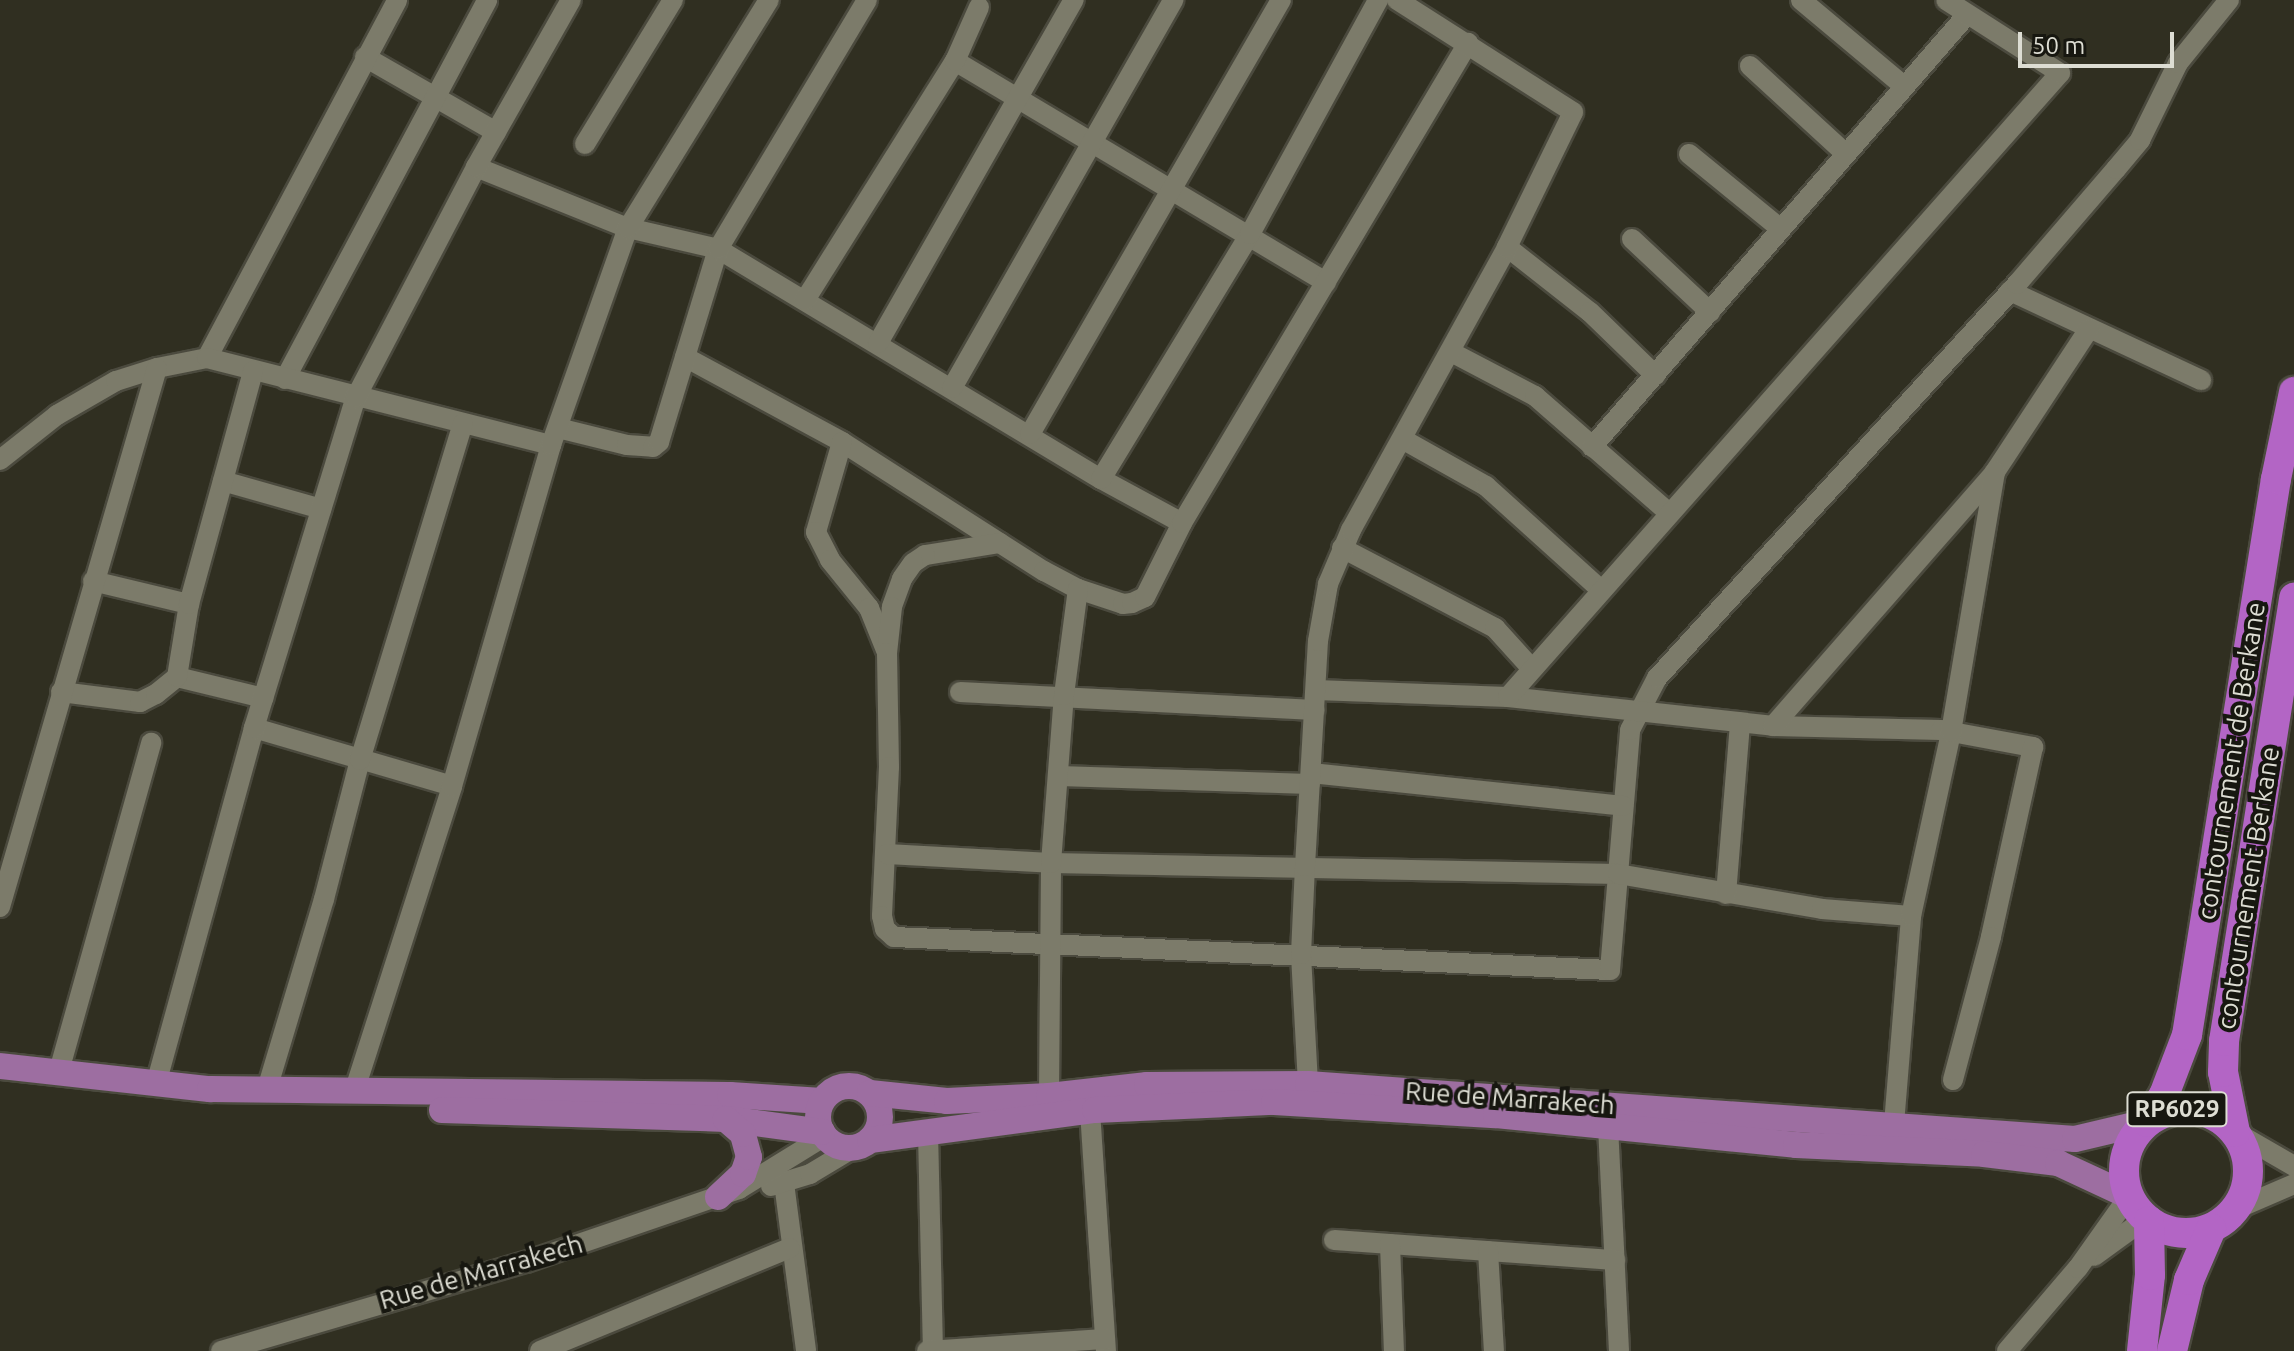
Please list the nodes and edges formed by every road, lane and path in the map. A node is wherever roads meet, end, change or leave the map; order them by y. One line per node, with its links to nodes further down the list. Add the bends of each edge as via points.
1 (397, 0): 18 (street)
2 (487, 0): 22 (street)
3 (571, 0): 24 (street)
4 (673, 0): 26 (street)
5 (769, 0): 31 (street)
6 (867, 0): 36 (street)
7 (1074, 0): 23 (street)
8 (1173, 0): 25 (street)
9 (1281, 0): 30 (street)
10 (1378, 0): 33 (street)
11 (1397, 0): 17 (street)
12 (1801, 0): 21 (street)
13 (1946, 0): 16 (street)
14 (2229, 0): 38 (street, via 2178,63 2140,140)
15 (976, 2): 19 (street)
16 (1966, 16): 21 (street); 65 (street, via 2060,73)
17 (1468, 43): 35 (street, via 1573,112); 37 (street)
18 (365, 57): 22 (street); 45 (street)
19 (955, 61): 23 (street); 39 (street)
20 (1750, 66): 28 (street)
21 (1904, 86): 28 (street)
22 (435, 97): 24 (street); 49 (street)
23 (1017, 98): 25 (street); 42 (street)
24 (496, 132): 29 (street)
25 (1092, 142): 30 (street); 51 (street)
26 (585, 144)
27 (1689, 154): 32 (street)
28 (1846, 154): 32 (street)
29 (476, 167): 31 (street); 53 (street)
30 (1172, 189): 33 (street); 55 (street)
31 (628, 228): 36 (street); 56 (street)
32 (1781, 229): 40 (street)
33 (1250, 234): 37 (street); 62 (street)
34 (1632, 239): 40 (street)
35 (1507, 247): 43 (street); 48 (street, via 1590,312)
36 (718, 249): 39 (street); 44 (street)
37 (1326, 282): 66 (street)
38 (2010, 291): 41 (street); 83 (street, via 1657,678)
39 (805, 300): 42 (street)
40 (1710, 312): 48 (street)
41 (2089, 329): 50 (street); 61 (street)
42 (878, 343): 51 (street)
43 (1451, 352): 57 (street); 59 (street, via 1535,396)
44 (685, 357): 56 (street, via 664,432 653,447); 58 (street)
45 (207, 358): 46 (street); 47 (street)
46 (157, 368): 60 (street, via 116,381 57,415); 69 (street)
47 (253, 371): 49 (street); 63 (street)
48 (1655, 375): 59 (street)
49 (285, 379): 53 (street)
50 (2201, 380)
51 (952, 388): 55 (street)
52 (2294, 392): 116 (highway, contournement de Berkane, via 2187,1035 2164,1095)
53 (356, 397): 54 (street); 64 (street)
54 (463, 423): 56 (street); 89 (street)
55 (1030, 434): 62 (street)
56 (554, 436): 92 (street)
57 (1404, 440): 68 (street); 71 (street, via 1486,486)
58 (842, 442): 67 (street); 74 (street, via 816,532 830,560 869,608)
59 (1592, 447): 65 (street)
60 (0, 460)
61 (1995, 472): 85 (street); 87 (street)
62 (1101, 479): 66 (street)
63 (223, 481): 64 (street); 73 (street)
64 (321, 509): 81 (street)
65 (1669, 513): 71 (street)
66 (1182, 523): 70 (street, via 1145,597 1123,604)
67 (1000, 543): 70 (street); 74 (street, via 925,555 913,563 892,607)
68 (1342, 548): 75 (street, via 1495,628); 82 (street, via 1321,614)
69 (93, 581): 73 (street); 77 (street)
70 (1078, 589): 79 (street)
71 (1601, 590): 75 (street)
72 (2294, 597): 120 (highway, contournement Berkane, via 2224,1041 2227,1102)
73 (189, 604): 76 (street)
74 (887, 653): 94 (street)
75 (1532, 669): 80 (street)
76 (177, 677): 77 (street, via 140,702); 81 (street)
77 (61, 692): 99 (street)
78 (960, 692): 79 (street)
79 (1064, 695): 82 (street); 90 (street)
80 (1508, 697): 82 (street); 83 (street)
81 (263, 698): 86 (street)
82 (1315, 700): 91 (street)
83 (1639, 709): 84 (street); 93 (street, via 1630,730)
84 (1740, 723): 85 (street); 98 (street)
85 (1773, 726): 87 (street)
86 (254, 728): 89 (street); 107 (street)
87 (1951, 732): 100 (street); 105 (street, via 2033,747)
88 (151, 743): 104 (street)
89 (360, 760): 92 (street); 109 (street)
90 (1059, 776): 91 (street); 95 (street)
91 (1311, 778): 93 (street); 96 (street)
92 (452, 786): 110 (street)
93 (1623, 806): 97 (street)
94 (887, 854): 95 (street); 101 (street, via 882,916 894,937)
95 (1051, 863): 96 (street); 101 (street)
96 (1305, 866): 97 (street); 102 (street)
97 (1618, 874): 98 (street); 102 (street, via 1610,970)
98 (1726, 894): 100 (street)
99 (0, 907)
100 (1911, 916): 117 (street)
101 (1049, 947): 102 (street); 112 (street)
102 (1301, 954): 108 (street)
103 (0, 1066): 104 (main road)
104 (59, 1071): 107 (main road)
105 (1953, 1080)
106 (0, 1084): 115 (main road, via 240,1106)
107 (156, 1084): 109 (main road)
108 (1308, 1084): 112 (main road, Rue de Marrakech / RP6029, via 1147,1085); 117 (main road, Rue de Marrakech / RP6029)
109 (267, 1089): 110 (main road)
110 (354, 1092): 113 (main road, via 730,1095)
111 (870, 1093): 112 (main road, Rue de Marrakech / RP6029, via 947,1101); 113 (main road, RP6029, via 845,1086); 122 (main road, via 881,1117)
112 (1049, 1096)
113 (822, 1101): 121 (main road, via 818,1116)
114 (1090, 1111): 118 (main road, Rue de Marrakech, via 1274,1102); 119 (main road, Rue de Marrakech); 135 (street)
115 (726, 1119): 121 (main road); 126 (main road, via 743,1134 749,1157)
116 (2147, 1122): 117 (main road, Rue de Marrakech / RP6029, via 2075,1139); 120 (highway, RP6029, via 2177,1109 2194,1109); 128 (highway, RP6029, via 2128,1148 2124,1180)
117 (1894, 1124)
118 (1608, 1126): 128 (main road, Rue de Marrakech, via 2058,1163); 134 (street)
119 (928, 1132): 122 (main road, Rue de Marrakech); 139 (street)
120 (2235, 1132): 123 (street, RP6029); 127 (highway, RP6029, via 2248,1162 2244,1194)
121 (823, 1134): 122 (main road, via 838,1146); 126 (street, Rue de Marrakech)
122 (862, 1144): 124 (street, Rue de Marrakech)
123 (2294, 1166)
124 (784, 1183): 126 (street, Rue de Marrakech); 132 (street)
125 (2294, 1184): 127 (street)
126 (728, 1193): 136 (street, Rue de Marrakech, via 526,1262)
127 (2236, 1209): 129 (highway)
128 (2141, 1212): 129 (highway, via 2179,1234); 143 (street, via 2078,1268); 144 (highway, via 2150,1275)
129 (2211, 1229): 145 (highway, via 2189,1280)
130 (1334, 1240): 131 (street)
131 (1390, 1244): 133 (street); 140 (street)
132 (790, 1248): 137 (street); 138 (street)
133 (1488, 1251): 134 (street); 141 (street)
134 (1615, 1260): 142 (street)
135 (1105, 1345): 139 (street)
136 (221, 1351)
137 (540, 1351)
138 (806, 1351)
139 (931, 1351)
140 (1394, 1351)
141 (1494, 1351)
142 (1619, 1351)
143 (2007, 1351)
144 (2142, 1351)
145 (2172, 1351)

